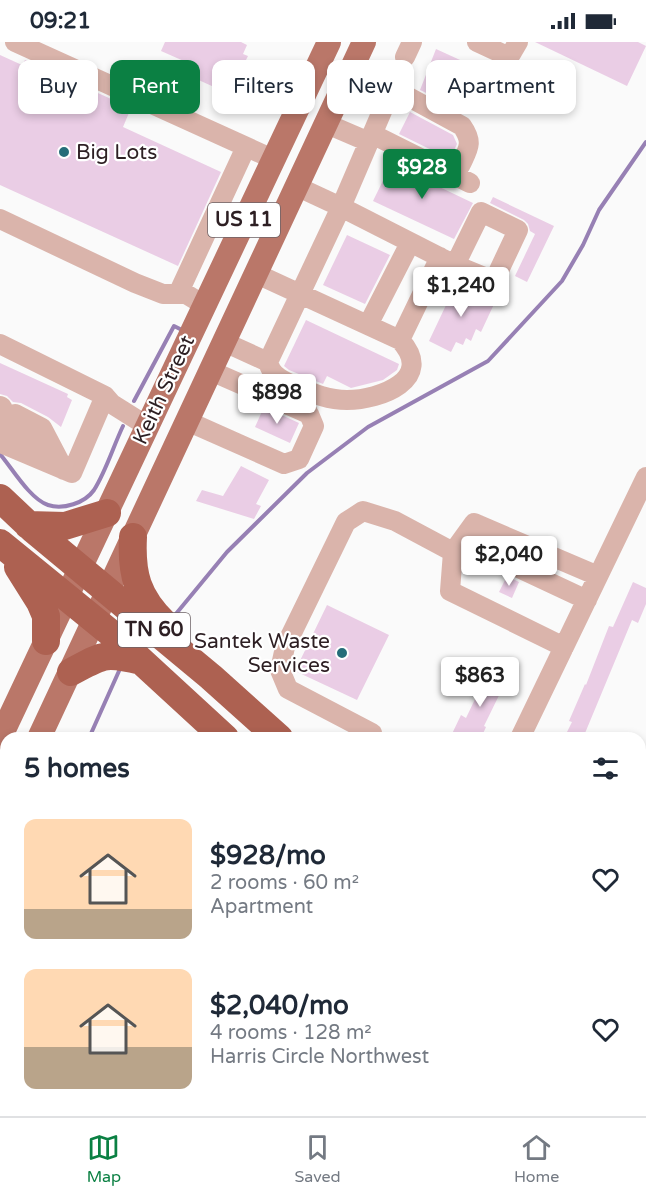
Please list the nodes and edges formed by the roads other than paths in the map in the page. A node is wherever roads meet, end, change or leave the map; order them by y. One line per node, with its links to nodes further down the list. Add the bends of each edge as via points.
1 (15, 42): 14 (street)
2 (329, 42): 15 (main road, Keith Street / US 11)
3 (364, 42): 8 (main road, Keith Street / US 11)
4 (477, 42): 7 (street, via 505,55 511,54)
5 (494, 42): 6 (street)
6 (508, 42)
7 (518, 42)
8 (356, 60)
9 (414, 100): 13 (street, via 462,126 470,136 465,174)
10 (331, 114): 12 (main road, Keith Street / US 11)
11 (381, 114): 13 (street)
12 (327, 124): 13 (street); 16 (main road, Keith Street / US 11)
13 (371, 138): 17 (street)
14 (246, 147): 15 (street); 22 (street)
15 (273, 159): 23 (main road, Keith Street / US 11)
16 (298, 187): 17 (street); 20 (main road, Keith Street / US 11)
17 (341, 207): 19 (street); 21 (street)
18 (0, 219): 22 (street, via 135,283 163,294)
19 (410, 243): 24 (street); 25 (street, via 448,261)
20 (257, 274): 21 (street); 26 (main road, Keith Street / US 11)
21 (300, 293): 24 (street); 28 (street)
22 (178, 294): 23 (street, via 186,294)
23 (204, 305): 33 (main road, Keith Street / US 11)
24 (368, 325): 25 (street)
25 (400, 340): 28 (street, via 409,350 412,362 407,378 369,398 327,399 275,376)
26 (224, 342): 28 (street); 29 (main road, Keith Street / US 11)
27 (0, 344): 30 (street)
28 (268, 361)
29 (211, 371): 32 (main road, Keith Street / US 11); 32 (street, via 243,385 249,395 298,417 302,424 284,464)
30 (105, 396): 33 (street); 34 (street, via 72,473)
31 (5, 421): 34 (street, via 42,428); 34 (street, via 3,444)
32 (187, 421): 39 (main road, Keith Street / US 11)
33 (147, 426): 37 (main road, Keith Street / US 11)
34 (64, 470)
35 (646, 477): 43 (street)
36 (0, 498): 38 (highway, TN 60)
37 (107, 513): 38 (highway, via 65,526); 42 (main road, Keith Street / US 11)
38 (28, 525): 42 (highway, TN 60)
39 (133, 537): 44 (main road, Keith Street / US 11); 52 (highway, via 134,575 148,607 181,639)
40 (5, 547): 45 (highway, TN 60); 48 (highway, via 40,602)
41 (453, 552): 43 (street, via 474,523); 46 (street, via 474,547); 49 (street, via 450,591); 57 (street, via 395,521 363,511 346,522 285,648 280,670 288,689)
42 (81, 567): 44 (highway, TN 60); 45 (main road, Keith Street / US 11)
43 (598, 576): 46 (street)
44 (108, 591): 47 (main road, Keith Street / US 11); 52 (highway, TN 60)
45 (68, 596): 47 (highway, TN 60); 48 (main road, Keith Street / US 11)
46 (586, 600): 49 (street)
47 (95, 619): 50 (highway, TN 60); 51 (main road, Keith Street / US 11)
48 (46, 641): 53 (main road, Keith Street / US 11)
49 (564, 647): 58 (street)
50 (141, 661): 51 (highway, via 105,655); 55 (highway, TN 60)
51 (71, 672): 54 (main road, Keith Street / US 11)
52 (211, 677): 56 (highway, TN 60)
53 (3, 732)
54 (42, 732)
55 (218, 732)
56 (272, 732)
57 (362, 732)
58 (523, 732)

